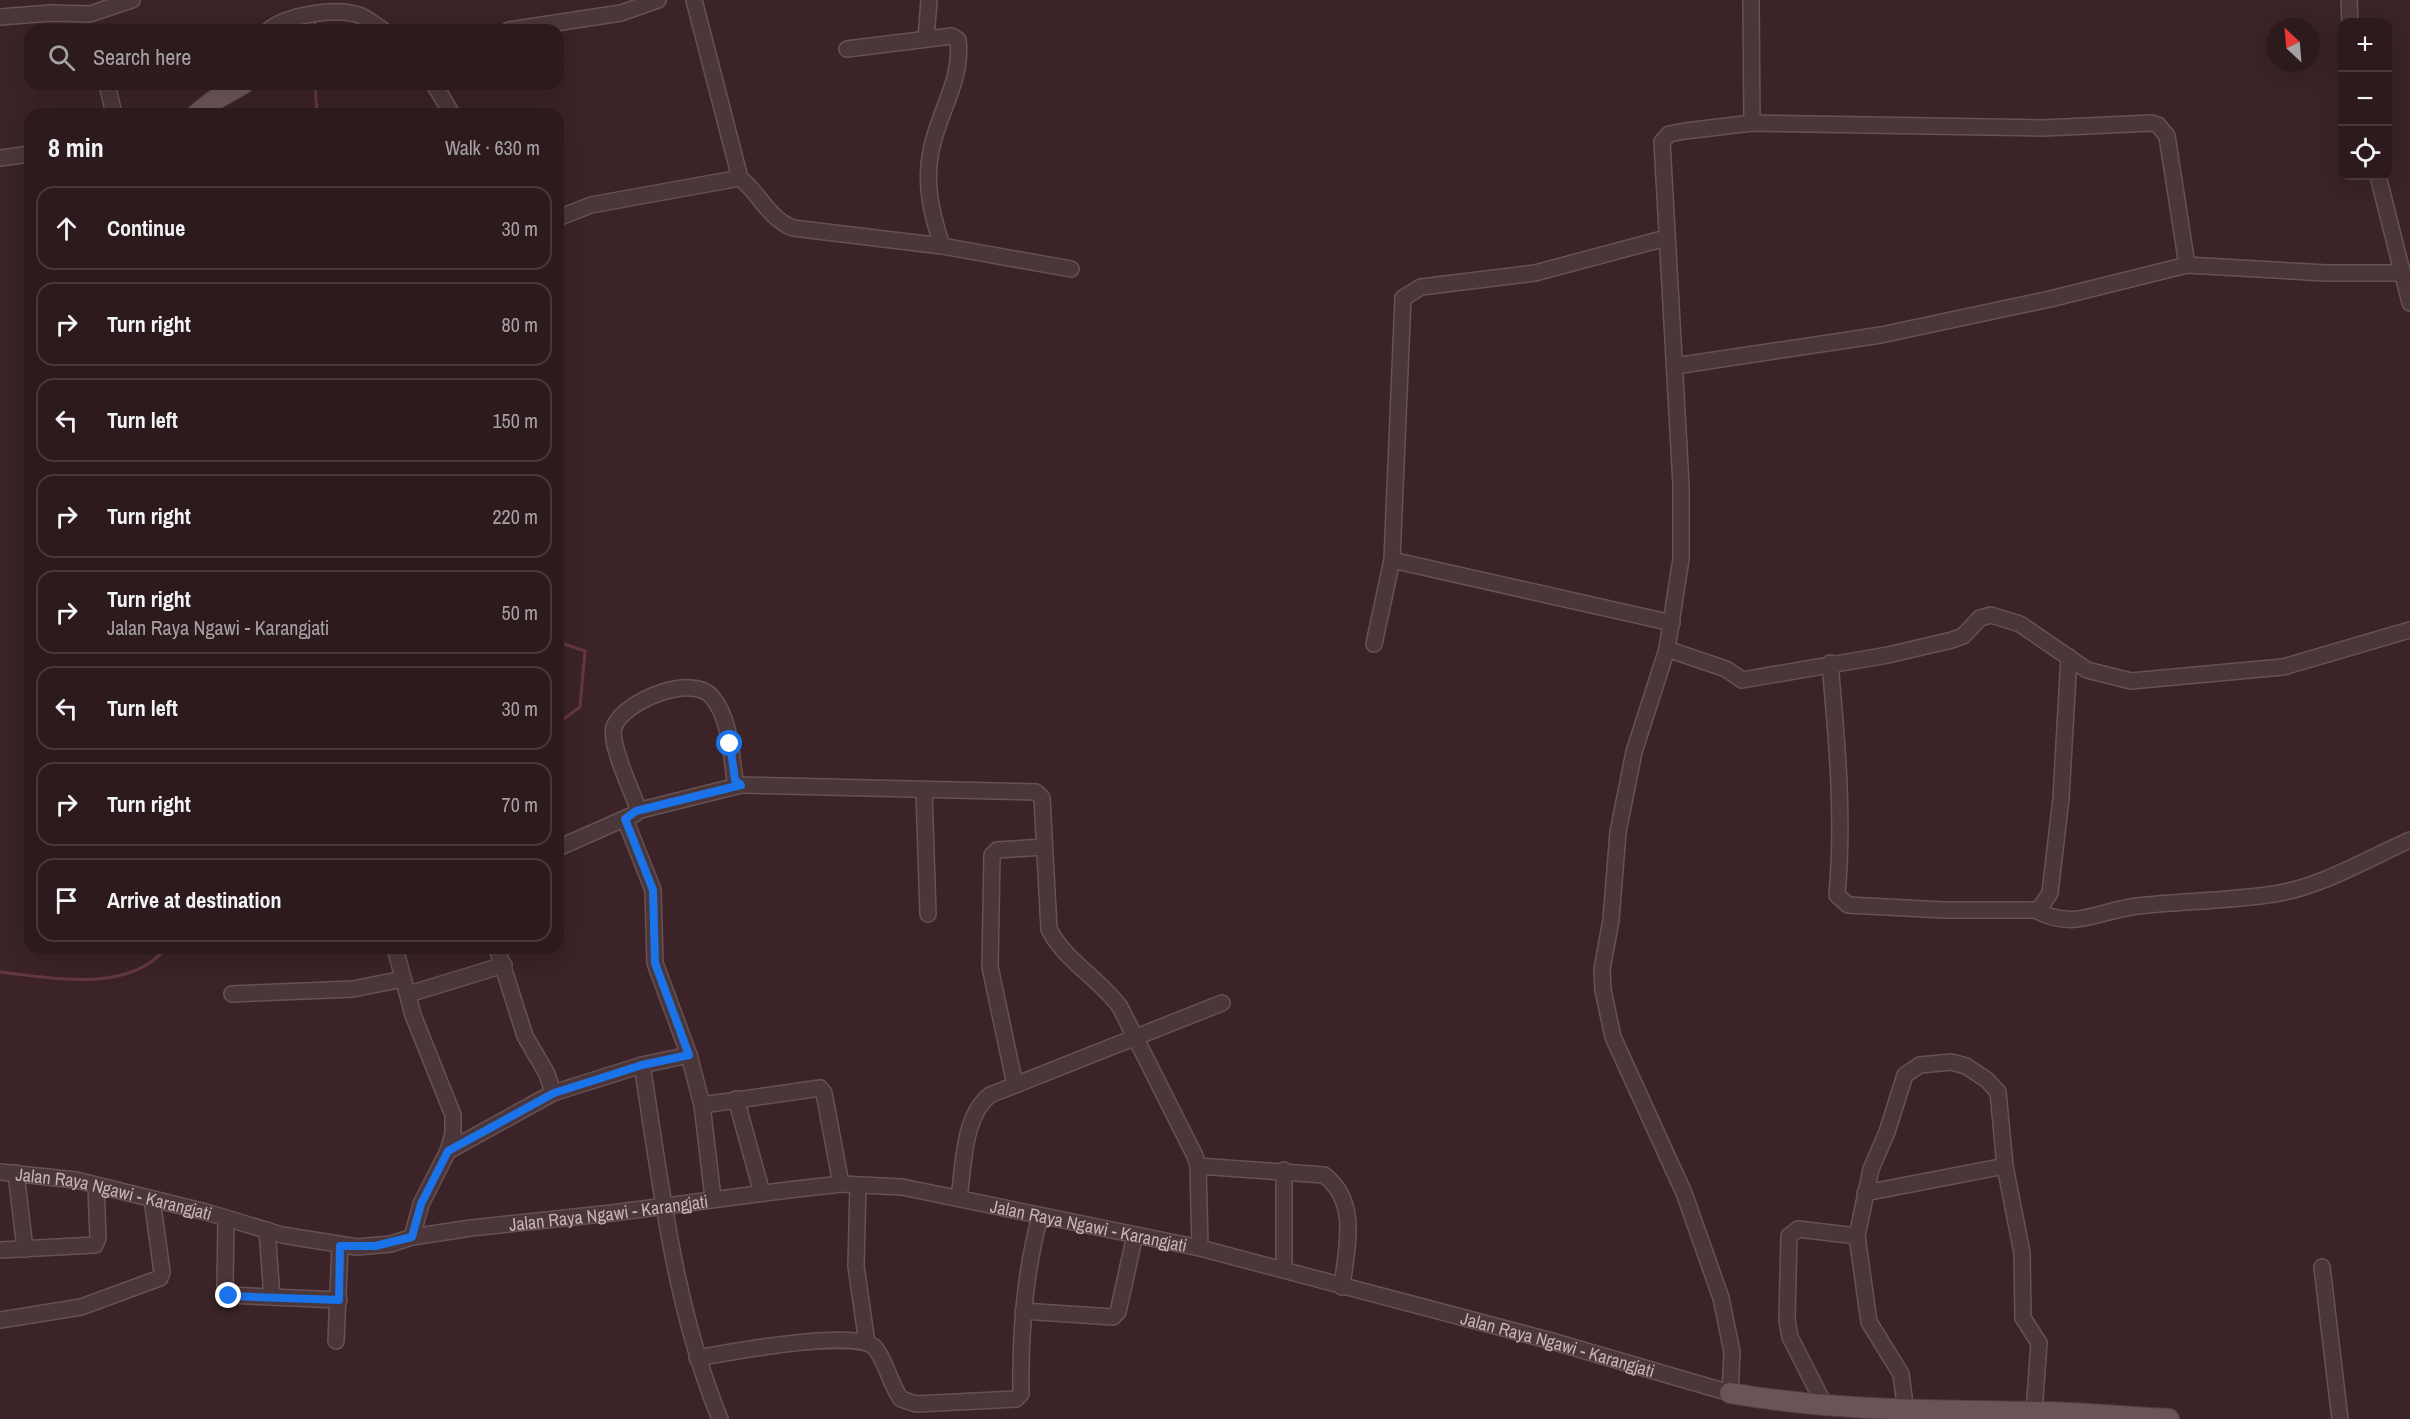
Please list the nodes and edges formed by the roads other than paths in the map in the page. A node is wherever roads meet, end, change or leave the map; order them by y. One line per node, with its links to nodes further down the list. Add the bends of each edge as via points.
1 (132, 0): 8 (street)
2 (658, 0): 14 (street, via 611,15)
3 (694, 0): 26 (street)
4 (929, 0): 15 (street)
5 (1751, 0): 23 (street)
6 (2349, 0): 10 (street)
7 (28, 7): 8 (street); 9 (street)
8 (90, 14): 11 (street)
9 (0, 17)
10 (2350, 18)
11 (93, 24)
12 (278, 24): 13 (street, via 289,17 337,13 359,15)
13 (373, 24)
14 (550, 24)
15 (926, 39): 16 (street); 30 (street, via 952,36 958,43 952,92 931,151 928,180 931,211)
16 (847, 49)
17 (108, 90): 20 (street)
18 (438, 90): 22 (street)
19 (218, 92): 21 (main road)
20 (113, 108)
21 (203, 108)
22 (448, 108)
23 (1752, 123): 29 (street, via 1685,130 1664,138 1661,151); 31 (street, via 2031,128 2158,125 2168,143)
24 (24, 155): 25 (street)
25 (0, 158)
26 (740, 178): 28 (street, via 591,205); 30 (street, via 781,224)
27 (2379, 180): 33 (street)
28 (564, 216)
29 (1666, 238): 35 (street); 36 (street, via 1535,273 1421,287 1403,298)
30 (942, 246): 32 (street)
31 (2187, 265): 33 (street); 35 (street, via 1881,335)
32 (1071, 269)
33 (2402, 273): 34 (street)
34 (2410, 303)
35 (1675, 366): 37 (street, via 1682,485 1681,559)
36 (1392, 560): 37 (street); 39 (street)
37 (1672, 623): 40 (street)
38 (2409, 633): 41 (street, via 2283,668 2142,681 2109,677 2088,670)
39 (1374, 644)
40 (1667, 649): 42 (street, via 1726,669 1742,680); 99 (street, via 1634,752 1618,832 1603,990 1613,1037 1684,1193 1721,1298 1732,1352)
41 (2069, 657): 42 (street, via 2020,624 1992,615 1980,618 1963,636 1952,640); 49 (street, via 2061,798 2050,893)
42 (1830, 663): 49 (street, via 1839,760 1837,895 1841,901 1848,905 1944,910)
43 (741, 785): 44 (street); 45 (street); 45 (street, via 735,780 721,711 711,695 694,686 661,692 620,717 614,728 614,740 637,806)
44 (924, 791): 48 (street, via 1036,792 1042,798); 50 (street)
45 (631, 815): 47 (street); 58 (street, via 653,890 655,963)
46 (2410, 840): 49 (street, via 2321,879 2275,894 2134,907 2072,921 2049,918)
47 (564, 845)
48 (1044, 847): 57 (street, via 1047,912 1055,941 1110,993); 60 (street, via 997,850 992,855 990,967)
49 (2035, 910)
50 (928, 914)
51 (397, 954): 54 (street)
52 (500, 954): 53 (street)
53 (504, 964): 54 (street); 61 (street, via 525,1036)
54 (406, 986): 55 (street); 64 (street, via 420,1036 451,1104 453,1134)
55 (232, 994)
56 (1222, 1003): 57 (street)
57 (1136, 1036): 60 (street); 65 (street)
58 (689, 1055): 59 (street); 63 (street)
59 (642, 1065): 61 (street); 78 (street)
60 (1015, 1085): 75 (street, via 990,1095 973,1116)
61 (554, 1093): 64 (street)
62 (736, 1099): 63 (street); 70 (street, via 820,1088); 73 (street)
63 (702, 1105): 76 (street)
64 (448, 1151): 84 (street, via 421,1204)
65 (1198, 1166): 67 (street); 87 (street)
66 (2005, 1166): 74 (street); 74 (street, via 1998,1092 1966,1066 1951,1062 1920,1065 1905,1075); 102 (street, via 2022,1253 2023,1318 2039,1343)
67 (1284, 1170): 90 (street); 91 (street, via 1324,1175 1343,1196 1349,1216)
68 (0, 1172): 69 (street, Jalan Raya Ngawi - Karangjati)
69 (16, 1173): 72 (street, Jalan Raya Ngawi - Karangjati); 86 (street)
70 (841, 1184): 71 (street, Jalan Raya Ngawi - Karangjati); 73 (street, Jalan Raya Ngawi - Karangjati)
71 (858, 1185): 75 (street, Jalan Raya Ngawi - Karangjati, via 903,1187); 97 (street, via 856,1266)
72 (96, 1186): 77 (street, Jalan Raya Ngawi - Karangjati); 86 (street, via 95,1245)
73 (762, 1193): 76 (street, Jalan Raya Ngawi - Karangjati)
74 (1865, 1193): 83 (street)
75 (959, 1197): 79 (street, Jalan Raya Ngawi - Karangjati)
76 (713, 1198): 78 (street, Jalan Raya Ngawi - Karangjati)
77 (152, 1199): 80 (street, Jalan Raya Ngawi - Karangjati); 95 (street, via 160,1278 81,1307)
78 (665, 1206): 84 (street, Jalan Raya Ngawi - Karangjati); 98 (street, via 681,1298)
79 (1040, 1217): 82 (street, Jalan Raya Ngawi - Karangjati); 94 (street, via 1032,1244)
80 (226, 1218): 81 (street, Jalan Raya Ngawi - Karangjati); 92 (street, via 227,1293)
81 (267, 1230): 85 (street, Jalan Raya Ngawi - Karangjati); 92 (street)
82 (1135, 1235): 87 (street, Jalan Raya Ngawi - Karangjati); 94 (street, via 1118,1312 1113,1317)
83 (1857, 1236): 100 (street, via 1798,1229 1789,1236 1790,1337); 101 (street, via 1869,1322 1901,1374)
84 (412, 1237): 85 (street, Jalan Raya Ngawi - Karangjati, via 383,1245)
85 (340, 1246): 93 (street)
86 (25, 1248): 88 (street)
87 (1200, 1248): 90 (street, Jalan Raya Ngawi - Karangjati)
88 (0, 1250)
89 (2322, 1267): 105 (street)
90 (1284, 1270): 91 (street, Jalan Raya Ngawi - Karangjati)
91 (1342, 1287): 99 (street, Jalan Raya Ngawi - Karangjati, via 1548,1340)
92 (272, 1297): 93 (street)
93 (339, 1300): 96 (street)
94 (1023, 1311): 97 (street, via 1021,1394 1016,1399 916,1404 901,1399 876,1348)
95 (0, 1320)
96 (336, 1341)
97 (867, 1343): 98 (street, via 819,1341)
98 (697, 1358): 103 (street)
99 (1730, 1393): 100 (main road, Jalan Raya Ngawi - Karangjati)
100 (1825, 1406): 101 (main road, Jalan Raya Ngawi - Karangjati)
101 (1906, 1412): 102 (main road, Jalan Raya Ngawi - Karangjati)
102 (2039, 1414): 104 (main road, Jalan Raya Ngawi - Karangjati)
103 (720, 1419)
104 (2169, 1419)
105 (2340, 1419)

